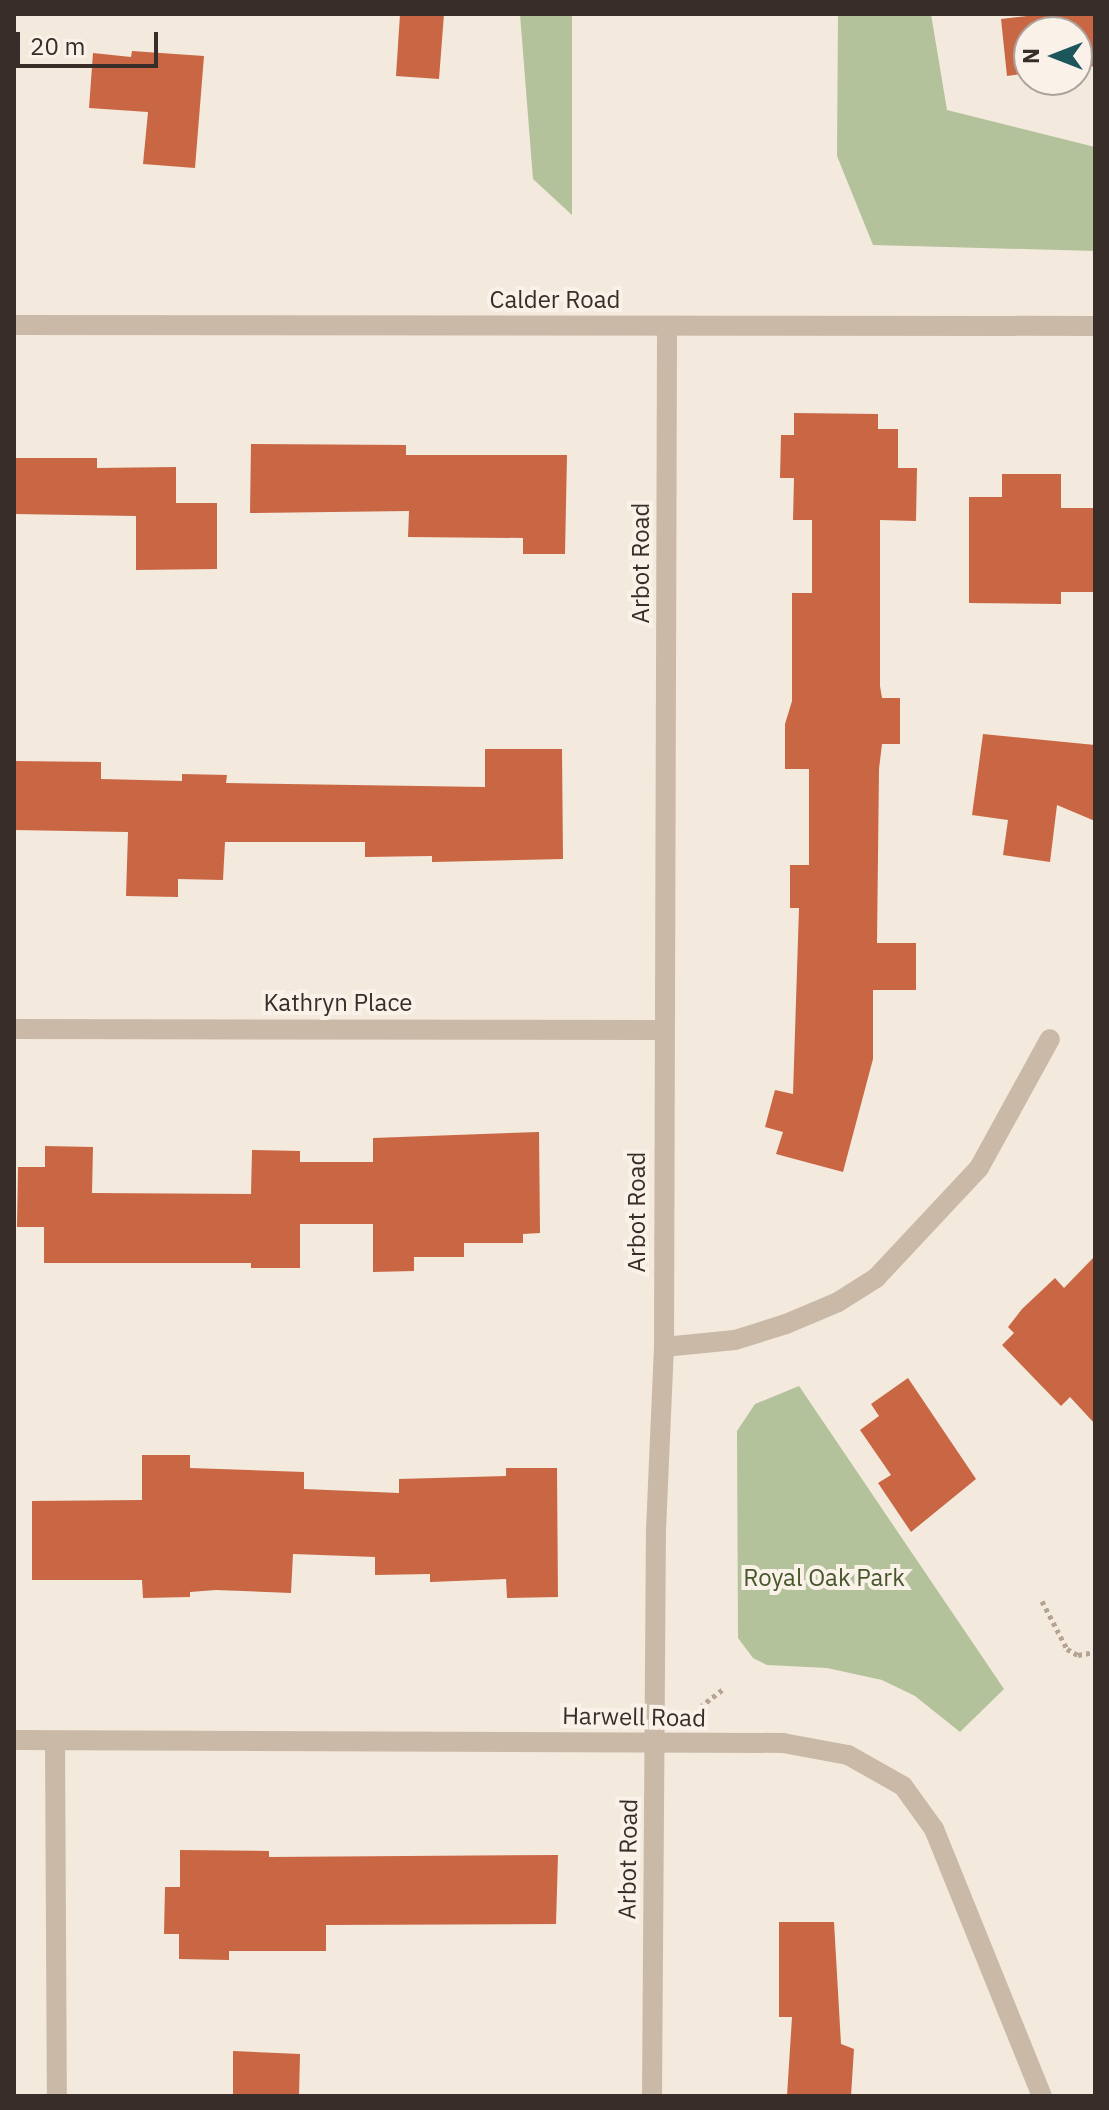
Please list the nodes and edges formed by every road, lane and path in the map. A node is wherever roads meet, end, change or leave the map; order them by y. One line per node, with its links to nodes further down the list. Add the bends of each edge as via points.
1 (14, 325): 3 (street, Calder Road)
2 (1095, 326): 3 (street, Calder Road)
3 (667, 327): 5 (street, Arbot Road)
4 (14, 1029): 5 (street, Kathryn Place)
5 (662, 1030): 7 (street, Arbot Road)
6 (1050, 1039): 7 (street, via 979,1168 876,1278 838,1302 748,1336)
7 (664, 1347): 12 (street, Arbot Road, via 656,1530)
8 (1042, 1601): 9 (path, via 1067,1649 1078,1655)
9 (1095, 1652)
10 (14, 1740): 11 (street, Harwell Road)
11 (55, 1741): 12 (street, Harwell Road); 13 (street)
12 (656, 1743): 14 (street, Arbot Road); 15 (street, Harwell Road, via 816,1747 870,1763 903,1786 934,1829)
13 (57, 2096)
14 (652, 2096)
15 (1042, 2096)

